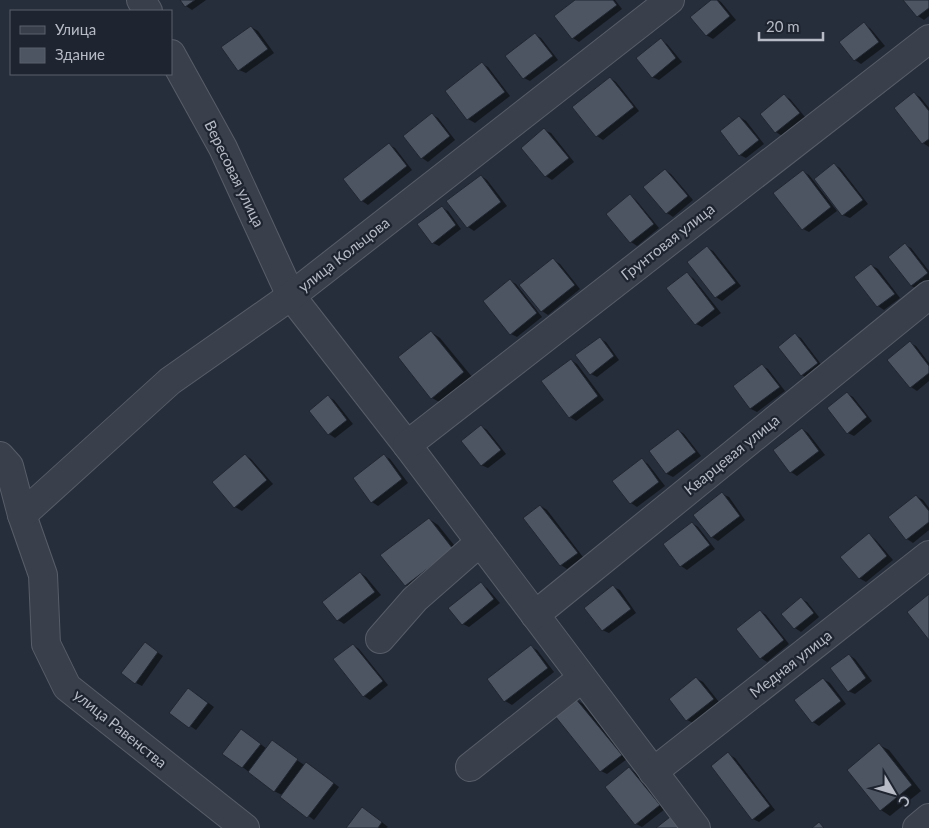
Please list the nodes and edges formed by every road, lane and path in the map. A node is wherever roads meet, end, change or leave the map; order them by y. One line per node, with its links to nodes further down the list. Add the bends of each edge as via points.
1 (670, 0): 5 (street, улица Кольцова)
2 (929, 39): 6 (street, Грунтовая улица)
3 (172, 56): 5 (street, Вересовая улица, via 223,148)
4 (929, 294): 11 (street, Кварцевая улица)
5 (291, 296): 6 (street, Вересовая улица); 8 (street, улица Кольцова, via 170,381)
6 (408, 445): 9 (street, Вересовая улица)
7 (0, 456): 8 (street, улица Равенства, via 8,466)
8 (22, 514): 17 (street, улица Равенства, via 43,575 46,644 67,687)
9 (480, 542): 11 (street, Вересовая улица); 12 (street, via 414,599)
10 (929, 555): 15 (street, Медная улица)
11 (535, 615): 13 (street, Вересовая улица)
12 (380, 639)
13 (582, 678): 14 (street); 15 (street, Вересовая улица)
14 (470, 767)
15 (653, 772): 18 (street, Вересовая улица)
16 (929, 818): 19 (street)
17 (244, 828)
18 (696, 828)
19 (917, 828)

